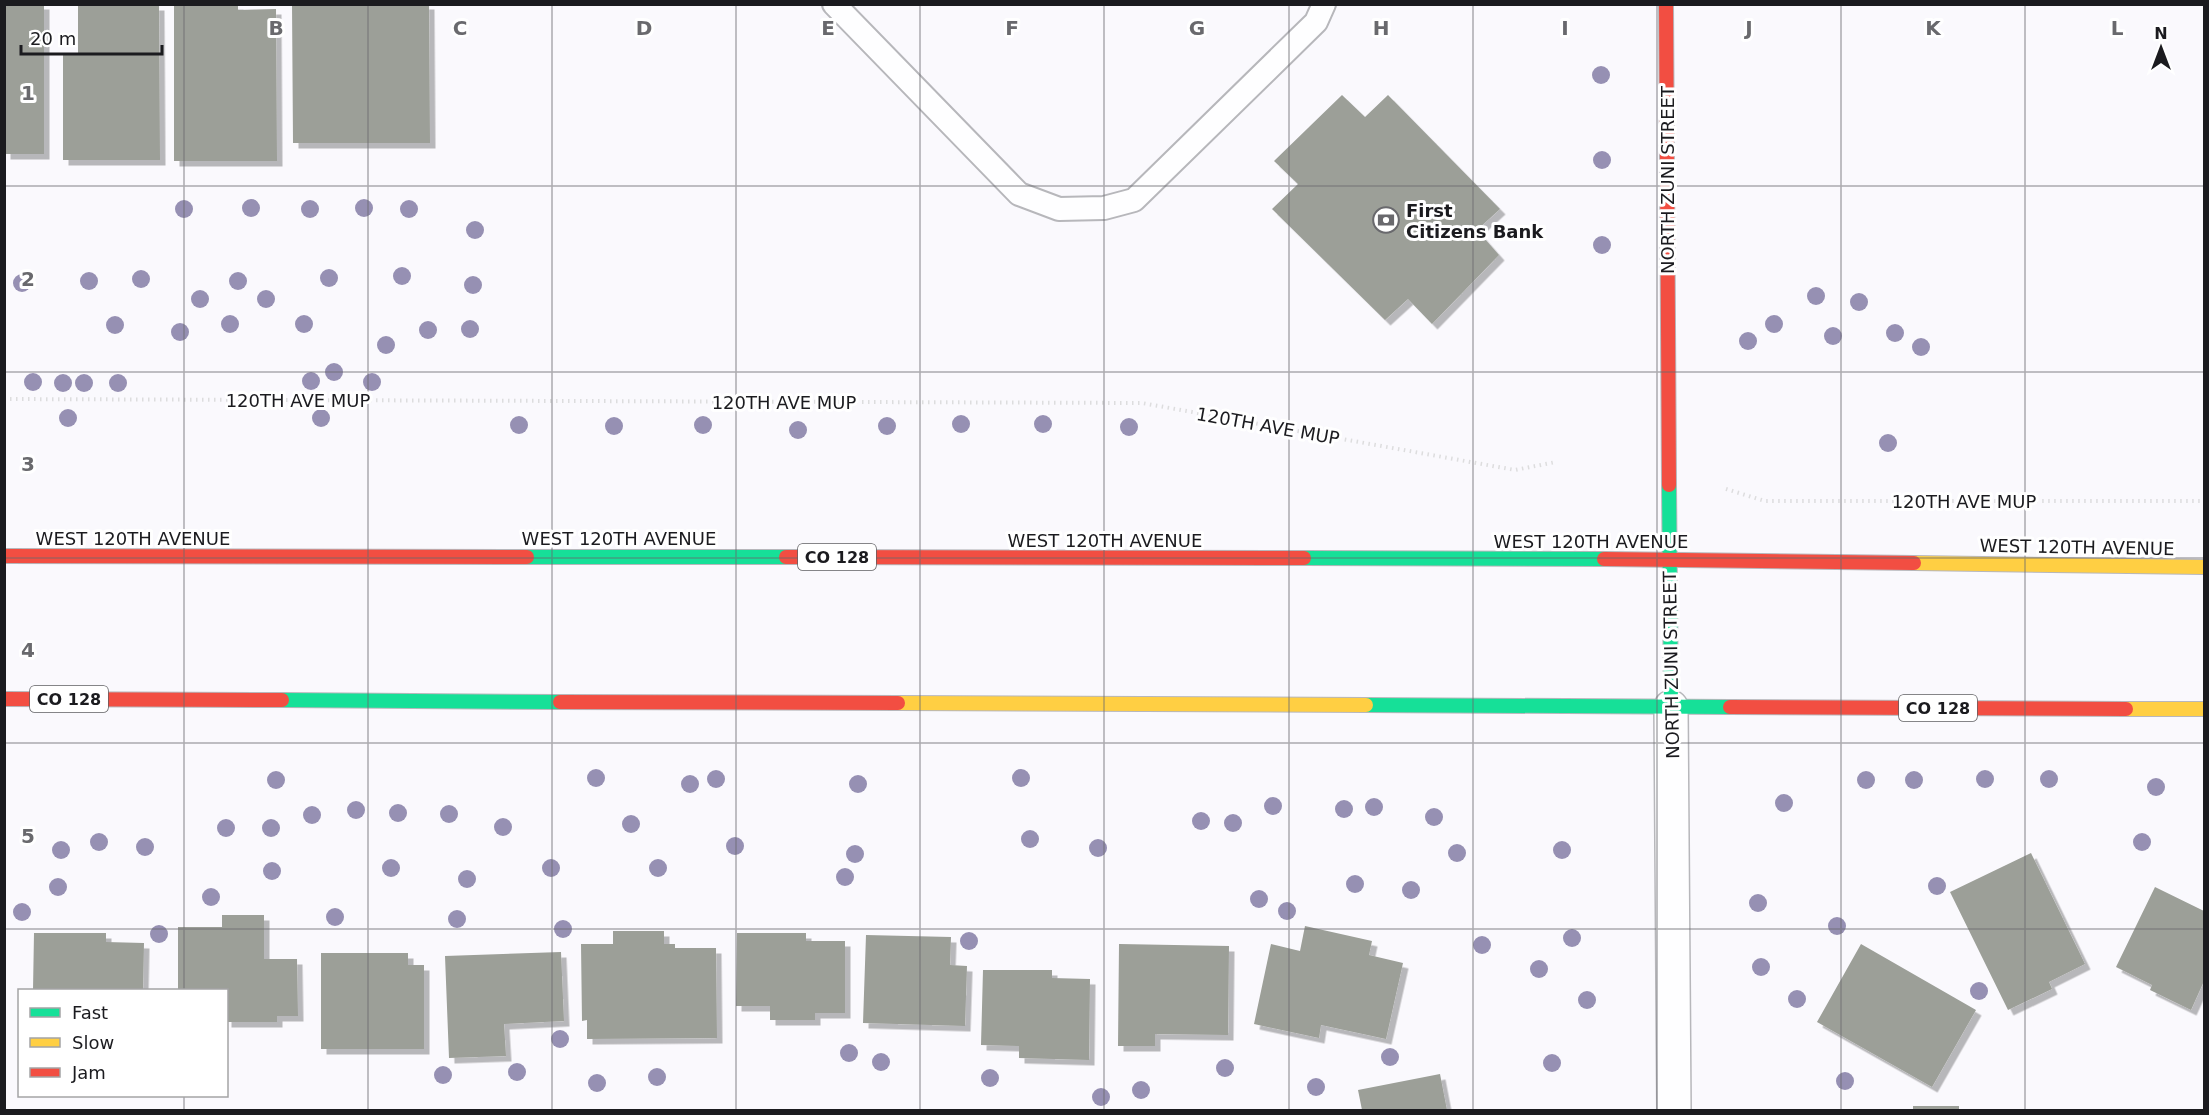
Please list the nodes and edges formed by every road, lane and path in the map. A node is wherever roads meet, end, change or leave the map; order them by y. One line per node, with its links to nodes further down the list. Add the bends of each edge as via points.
1 (834, 4): 2 (lane, via 1019,194 1059,209 1104,208 1134,200 1316,22)
2 (1324, 4)
3 (1666, 4): 9 (main road, NORTH ZUNI STREET)
4 (4, 399): 5 (path, 120TH AVE MUP, via 1142,403 1515,470)
5 (1556, 462)
6 (1726, 489): 7 (path, 120TH AVE MUP, via 1765,501)
7 (2205, 501)
8 (4, 556): 9 (main road, WEST 120TH AVENUE / CO 128)
9 (1669, 559): 10 (main road, WEST 120TH AVENUE / CO 128); 12 (main road, NORTH ZUNI STREET)
10 (2205, 567)
11 (4, 699): 12 (main road, CO 128)
12 (1671, 707): 13 (main road, CO 128); 14 (street, NORTH ZUNI STREET)
13 (2205, 709)
14 (1674, 1110)

